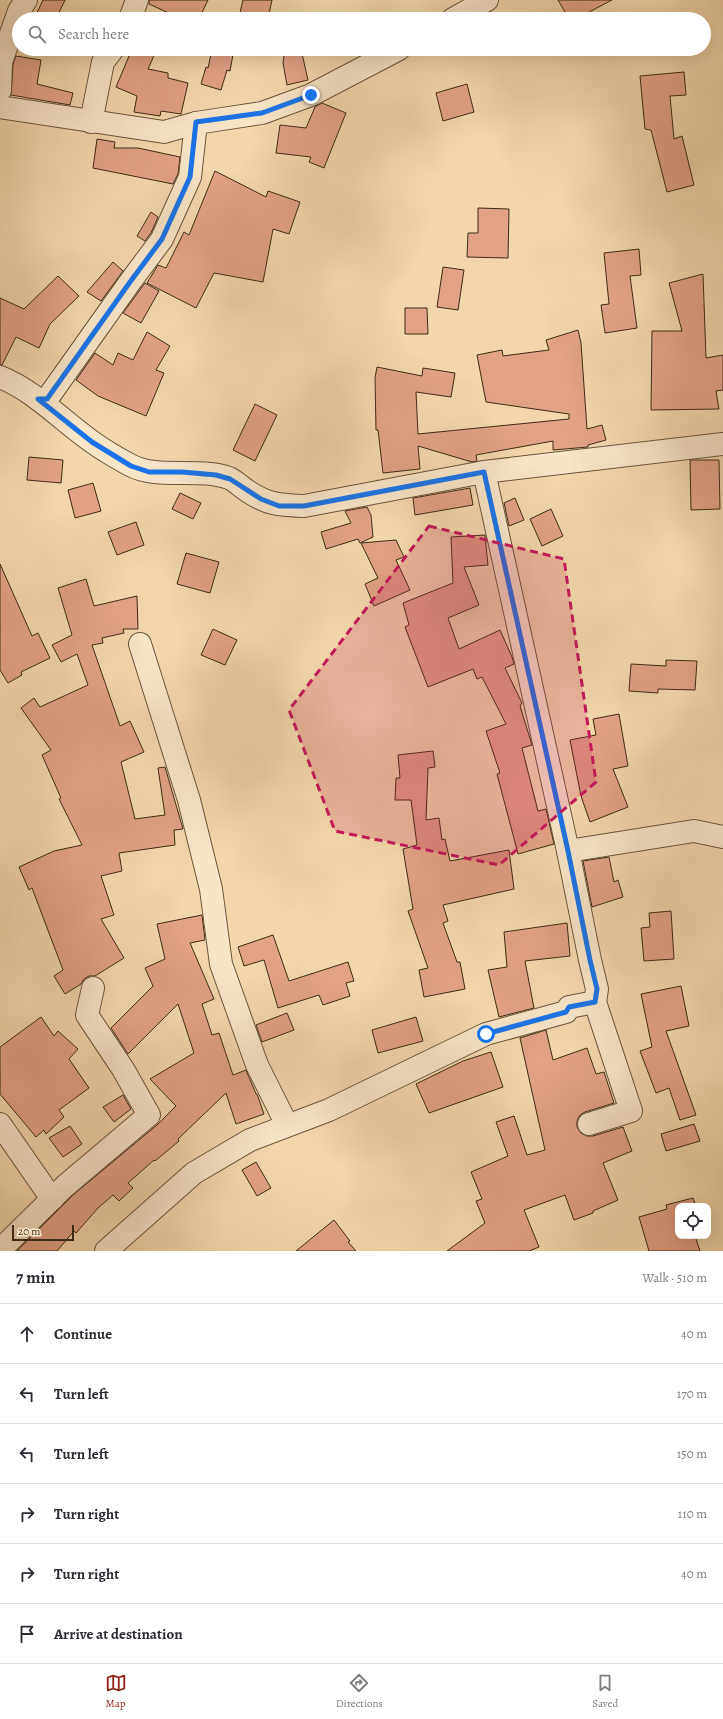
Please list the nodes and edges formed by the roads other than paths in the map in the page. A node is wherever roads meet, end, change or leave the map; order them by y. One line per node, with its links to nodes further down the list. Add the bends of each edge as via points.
1 (26, 0): 4 (street)
2 (137, 0): 5 (street)
3 (487, 0): 6 (street)
4 (19, 12)
5 (133, 12)
6 (466, 12)
7 (12, 31): 10 (street, via 1,62)
8 (108, 56): 12 (street, via 104,62)
9 (386, 56): 13 (street, via 311,95 262,113)
10 (0, 90)
11 (0, 107): 12 (street)
12 (91, 122): 13 (street, via 164,132)
13 (196, 122): 15 (street, via 190,177 162,239 47,399)
14 (0, 376): 15 (street)
15 (38, 399): 17 (street, via 92,442 131,466 149,472 216,475 230,479 261,499 279,506 304,506)
16 (723, 444): 17 (street)
17 (484, 472): 20 (street)
18 (140, 644): 25 (street, via 190,800 211,889 221,964 257,1065)
19 (723, 837): 20 (street, via 694,831)
20 (568, 851): 22 (street, via 597,989)
21 (93, 988): 26 (street, via 87,1015 123,1069 149,1115)
22 (595, 1002): 24 (street, via 631,1111); 25 (street, via 569,1007 566,1012 486,1034 329,1110)
23 (0, 1124): 26 (street)
24 (590, 1124)
25 (287, 1125): 28 (street, via 250,1140 194,1173)
26 (52, 1199): 27 (street)
27 (0, 1250)
28 (106, 1251)

